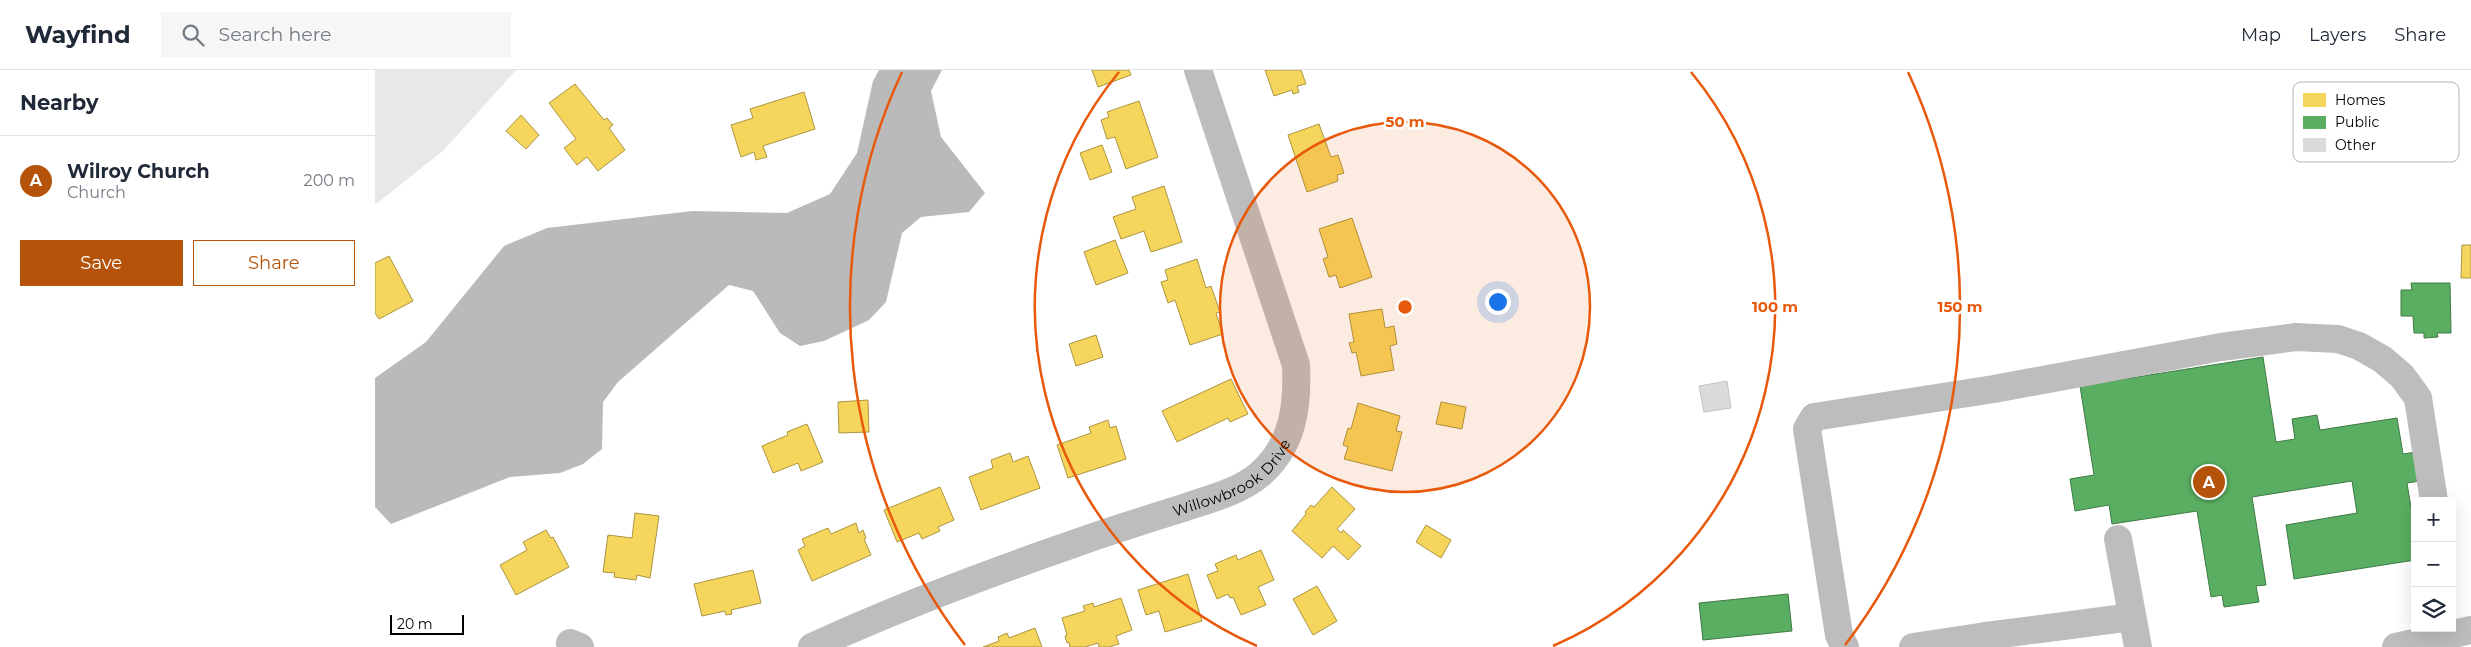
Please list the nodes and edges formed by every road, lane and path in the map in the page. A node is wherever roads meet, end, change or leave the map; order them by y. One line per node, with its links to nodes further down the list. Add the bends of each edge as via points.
1 (1198, 70): 7 (street, Willowbrook Drive, via 1295,365 1297,395 1294,418 1287,439 1273,460 1258,475 1232,492 1079,542 914,603)
2 (2433, 497): 8 (street, via 2419,398 2403,376 2382,358 2339,339 2295,337 2221,347 1993,389 1814,417 1807,429 1839,636)
3 (2117, 539): 4 (street)
4 (2132, 617): 6 (street); 10 (street)
5 (2450, 632): 11 (street)
6 (1987, 641): 9 (street)
7 (812, 647)
8 (1845, 647)
9 (1913, 647)
10 (2138, 647)
11 (2396, 647)

